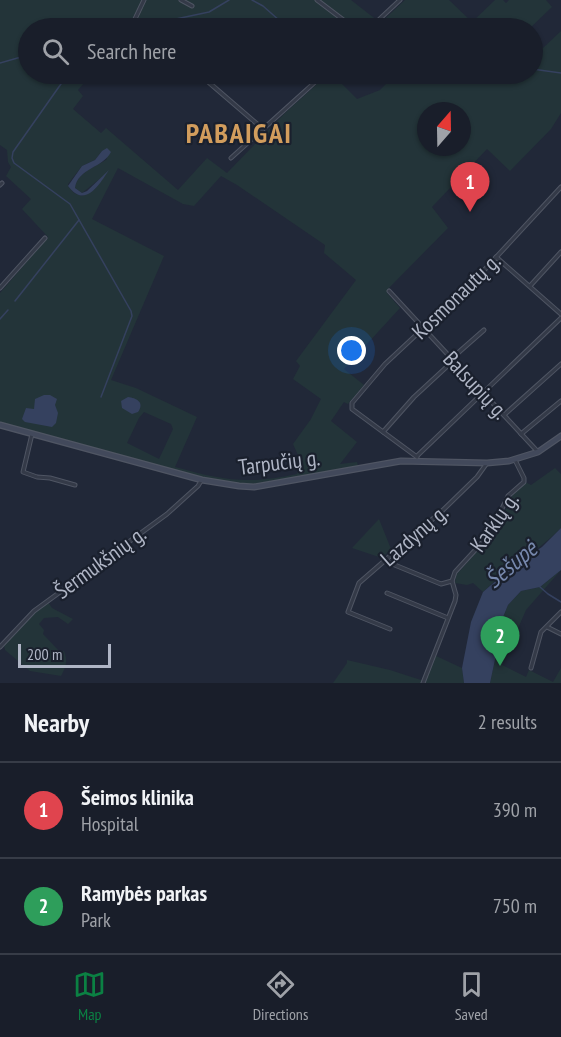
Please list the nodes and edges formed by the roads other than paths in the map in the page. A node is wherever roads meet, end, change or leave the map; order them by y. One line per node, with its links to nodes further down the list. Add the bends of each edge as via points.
1 (144, 0): 6 (street)
2 (181, 0): 5 (street)
3 (317, 0): 7 (street)
4 (397, 1): 8 (street)
5 (192, 6)
6 (136, 18)
7 (341, 18)
8 (380, 18)
9 (211, 84): 11 (street)
10 (313, 84): 11 (street)
11 (263, 129): 12 (street)
12 (231, 158)
13 (561, 187): 16 (street, Kosmonautų g.)
14 (45, 238): 18 (street)
15 (561, 252): 17 (street)
16 (496, 257): 17 (street); 21 (street, Kosmonautų g.)
17 (530, 286): 20 (street)
18 (0, 288)
19 (389, 291): 21 (street, Balsupių g.)
20 (561, 316): 25 (street)
21 (423, 328): 23 (street, Balsupių g.); 29 (street, Kosmonautų g., via 351,406)
22 (484, 330): 23 (street)
23 (452, 360): 25 (street, Balsupių g.); 29 (street)
24 (561, 364): 27 (street)
25 (483, 393): 27 (street, Balsupių g.); 34 (street)
26 (561, 401): 31 (street)
27 (504, 415): 31 (street, Balsupių g.)
28 (0, 426): 30 (main road, Tarpučių g.)
29 (383, 432): 34 (street)
30 (32, 434): 37 (main road, Tarpučių g.); 38 (street, via 23,472)
31 (521, 434): 33 (street, Balsupių g.)
32 (561, 436): 33 (main road, Tarpučių g.)
33 (538, 452): 35 (main road, Tarpučių g.)
34 (417, 458): 36 (main road, Tarpučių g.); 37 (main road, Tarpučių g., via 254,486)
35 (515, 460): 36 (main road, Tarpučių g.); 40 (street, Karklų g., via 524,482 508,496 494,528 455,572)
36 (488, 463): 39 (street, Lazdynų g., via 443,510)
37 (202, 480): 47 (street, Šermukšnių g., via 167,514 34,611)
38 (75, 485)
39 (385, 561): 40 (street, via 441,584); 45 (street, Lazdynų g., via 359,583 348,612)
40 (452, 581): 43 (street, via 456,595)
41 (387, 593): 43 (street)
42 (561, 612): 44 (street)
43 (448, 618): 49 (street)
44 (547, 627): 46 (street); 48 (street, via 539,637)
45 (390, 629)
46 (561, 634)
47 (0, 647)
48 (531, 668)
49 (423, 683)

